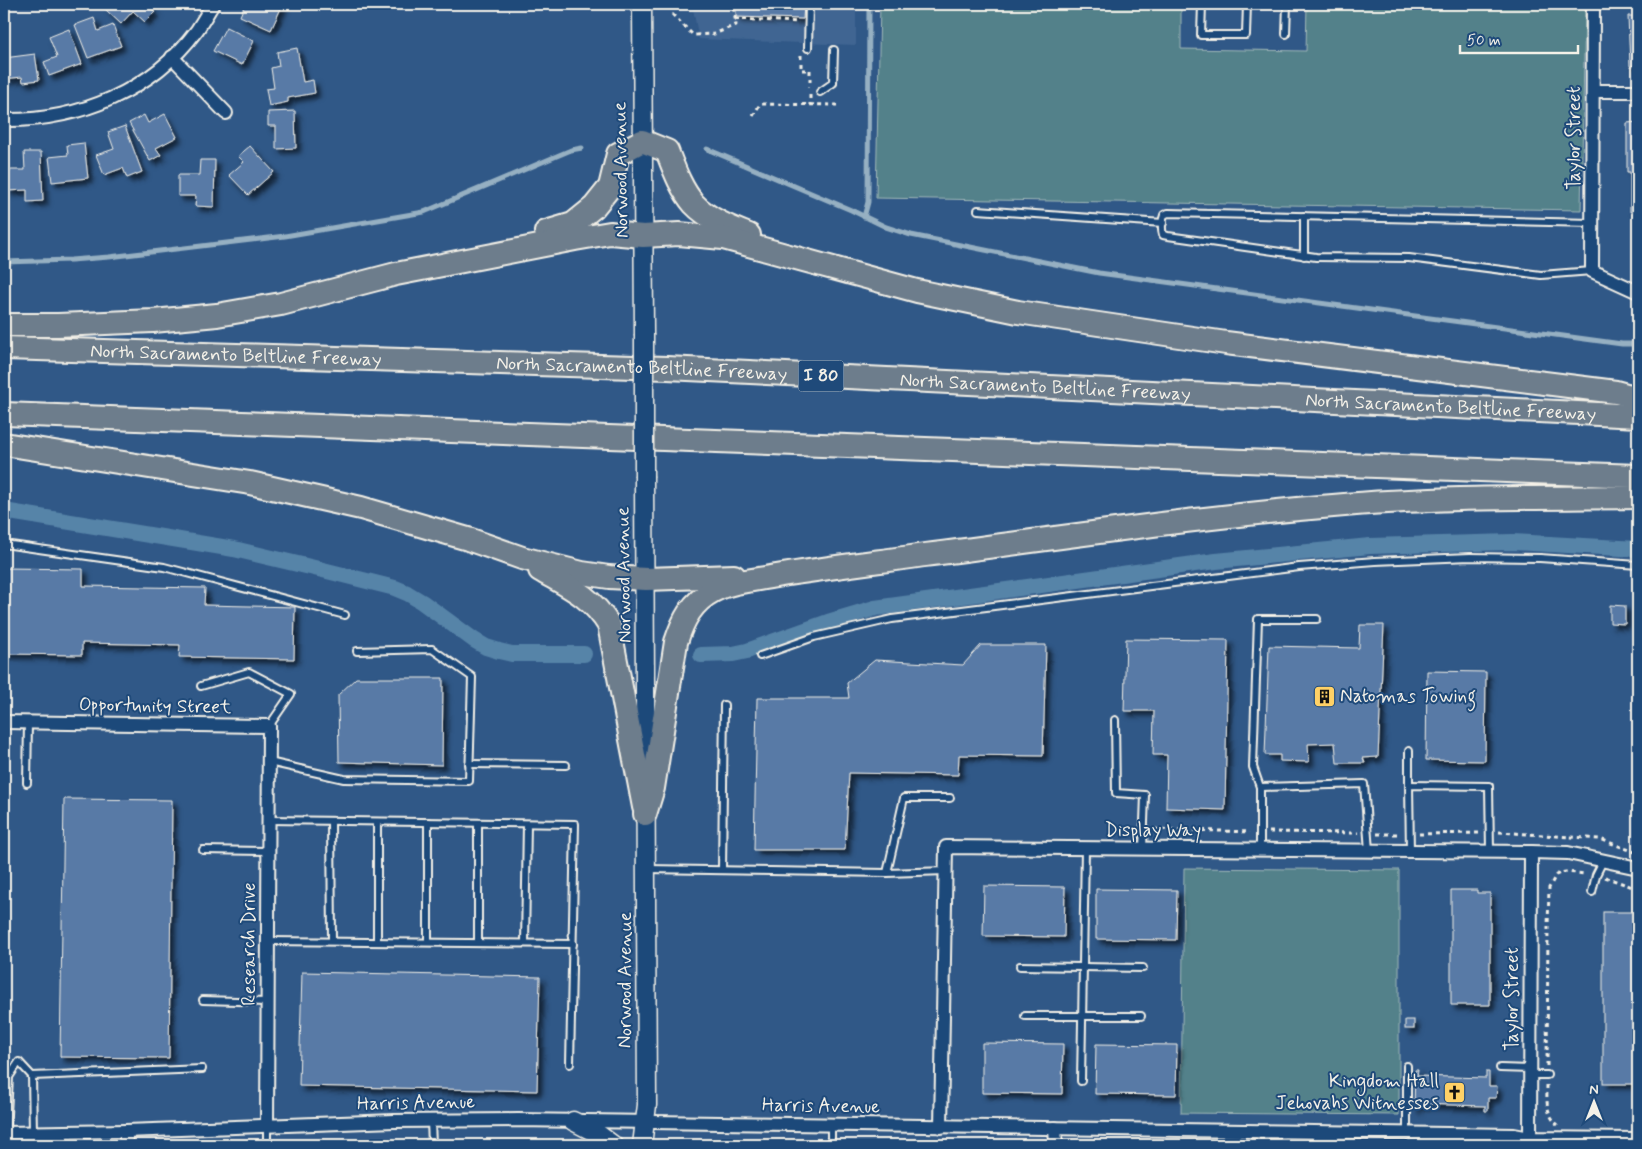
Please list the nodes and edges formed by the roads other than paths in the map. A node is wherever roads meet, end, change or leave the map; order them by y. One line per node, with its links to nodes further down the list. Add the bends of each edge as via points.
1 (214, 4): 11 (street, via 197,30)
2 (642, 4): 17 (main road, Norwood Avenue)
3 (809, 4): 9 (lane)
4 (1202, 4): 5 (lane, via 1201,35 1246,35)
5 (1247, 4)
6 (1287, 4): 8 (lane)
7 (1593, 4): 12 (street, Taylor Street)
8 (1286, 34)
9 (805, 48)
10 (834, 50): 14 (lane, via 834,82)
11 (172, 57): 15 (street); 16 (street, via 136,86 90,108 47,118)
12 (1593, 91): 13 (street); 21 (street, Taylor Street)
13 (1638, 91)
14 (820, 92)
15 (226, 113)
16 (4, 120)
17 (642, 140): 22 (main road, Norwood Avenue); 24 (highway, via 667,151 680,182 695,204 717,220); 26 (highway, via 618,154 610,187 594,207 573,224)
18 (978, 210): 20 (lane)
19 (1304, 216): 20 (lane, via 1168,213 1164,215); 21 (lane); 23 (lane)
20 (1163, 223): 23 (lane, via 1164,235 1168,236)
21 (1592, 223): 25 (street, Taylor Street)
22 (644, 236): 24 (highway, via 679,234 723,238); 26 (highway, via 610,233); 40 (main road, Norwood Avenue, bridge)
23 (1304, 256): 25 (lane, via 1409,258 1541,275)
24 (818, 265): 30 (highway, via 1018,312 1226,343 1616,392)
25 (1592, 272): 27 (street)
26 (396, 274): 28 (highway, via 281,304 217,315 153,321)
27 (1638, 292)
28 (4, 325)
29 (4, 348): 32 (highway, North Sacramento Beltline Freeway / I 80, via 667,368)
30 (1638, 398)
31 (4, 414): 34 (highway)
32 (1638, 416)
33 (4, 444): 37 (highway, via 250,483 361,508)
34 (1638, 476)
35 (1638, 497): 39 (highway, via 1334,505 1208,518)
36 (4, 544): 41 (lane, via 164,567)
37 (522, 558): 40 (highway, via 582,573); 59 (highway, via 591,601 609,624)
38 (1638, 565): 44 (lane, via 1470,557 1299,567 892,618 814,637)
39 (809, 571): 40 (highway); 59 (highway, via 728,585 700,599 690,611 676,642 653,788)
40 (646, 579): 59 (main road, Norwood Avenue)
41 (345, 615)
42 (1317, 619): 57 (lane, via 1258,619 1254,767)
43 (357, 651): 53 (lane, via 432,649 472,677)
44 (760, 656)
45 (201, 686): 50 (lane, via 249,672 291,694)
46 (724, 704): 78 (lane)
47 (1115, 720): 67 (lane, via 1116,793 1145,796)
48 (4, 722): 49 (street, Opportunity Street)
49 (28, 723): 50 (street, Opportunity Street); 55 (lane)
50 (269, 726): 52 (street)
51 (1409, 751): 56 (lane)
52 (269, 762): 53 (lane, via 344,779 469,781); 60 (street, Research Drive)
53 (470, 764): 54 (lane)
54 (566, 765)
55 (27, 783)
56 (1409, 785): 72 (lane); 73 (lane, via 1489,786)
57 (1260, 787): 69 (lane); 71 (lane, via 1364,784)
58 (950, 798): 80 (lane, via 904,798)
59 (645, 814): 77 (main road, Norwood Avenue)
60 (269, 820): 61 (lane); 70 (street, Research Drive)
61 (331, 821): 62 (lane); 83 (lane)
62 (377, 822): 63 (lane); 84 (lane)
63 (428, 822): 64 (lane); 85 (lane)
64 (478, 823): 65 (lane); 86 (lane)
65 (527, 824): 87 (lane); 88 (lane, via 575,824)
66 (1085, 848): 67 (street, Display Way); 79 (street, Display Way, via 946,848); 90 (lane)
67 (1143, 849): 69 (street, Display Way)
68 (203, 850): 70 (lane)
69 (1260, 850): 71 (street, Display Way)
70 (268, 851): 82 (street, Research Drive)
71 (1369, 851): 72 (street, Display Way)
72 (1410, 851): 73 (street, Display Way)
73 (1490, 851): 74 (street, Display Way)
74 (1531, 852): 75 (street, Display Way, via 1568,853); 101 (street, Taylor Street)
75 (1604, 860): 76 (street, Display Way); 81 (lane)
76 (1638, 868)
77 (646, 869): 78 (lane); 107 (main road, Norwood Avenue, via 647,1105)
78 (722, 870): 80 (lane)
79 (946, 871): 80 (lane); 110 (street, Display Way)
80 (886, 873)
81 (1592, 892)
82 (268, 941): 83 (lane); 93 (street, Research Drive)
83 (332, 941): 84 (lane)
84 (377, 942): 85 (lane)
85 (428, 942): 86 (lane)
86 (478, 943): 87 (lane)
87 (525, 943): 88 (lane)
88 (573, 944): 97 (lane)
89 (1020, 966): 90 (lane)
90 (1083, 967): 91 (lane); 94 (lane)
91 (1143, 968)
92 (203, 1000): 93 (lane)
93 (267, 1002): 109 (street, Research Drive)
94 (1082, 1015): 95 (lane); 96 (lane); 104 (lane)
95 (1025, 1016)
96 (1141, 1016)
97 (570, 1064)
98 (1407, 1066): 115 (lane)
99 (1500, 1068): 101 (lane)
100 (202, 1069): 103 (lane)
101 (1530, 1072): 102 (lane); 117 (street, Taylor Street)
102 (1547, 1075)
103 (32, 1076): 113 (lane); 114 (lane, via 19,1062 9,1077)
104 (1081, 1081)
105 (431, 1121): 106 (street, Harris Avenue); 109 (street, Harris Avenue); 120 (lane)
106 (573, 1121): 107 (street, Harris Avenue); 121 (main road)
107 (644, 1122): 108 (street, Harris Avenue); 122 (main road, Norwood Avenue)
108 (831, 1125): 110 (street, Harris Avenue); 123 (lane)
109 (266, 1126): 112 (street, Harris Avenue); 119 (lane)
110 (942, 1127): 111 (street, Harris Avenue)
111 (1056, 1128): 115 (street, Harris Avenue); 124 (street)
112 (126, 1131): 113 (street, Harris Avenue); 118 (street)
113 (33, 1132): 114 (street, Harris Avenue)
114 (5, 1133)
115 (1407, 1133): 117 (street, Harris Avenue, via 1514,1135)
116 (1638, 1139): 117 (street, Harris Avenue)
117 (1530, 1141)
118 (126, 1145)
119 (267, 1145)
120 (432, 1145)
121 (613, 1145)
122 (642, 1145)
123 (831, 1145)
124 (1056, 1145)

